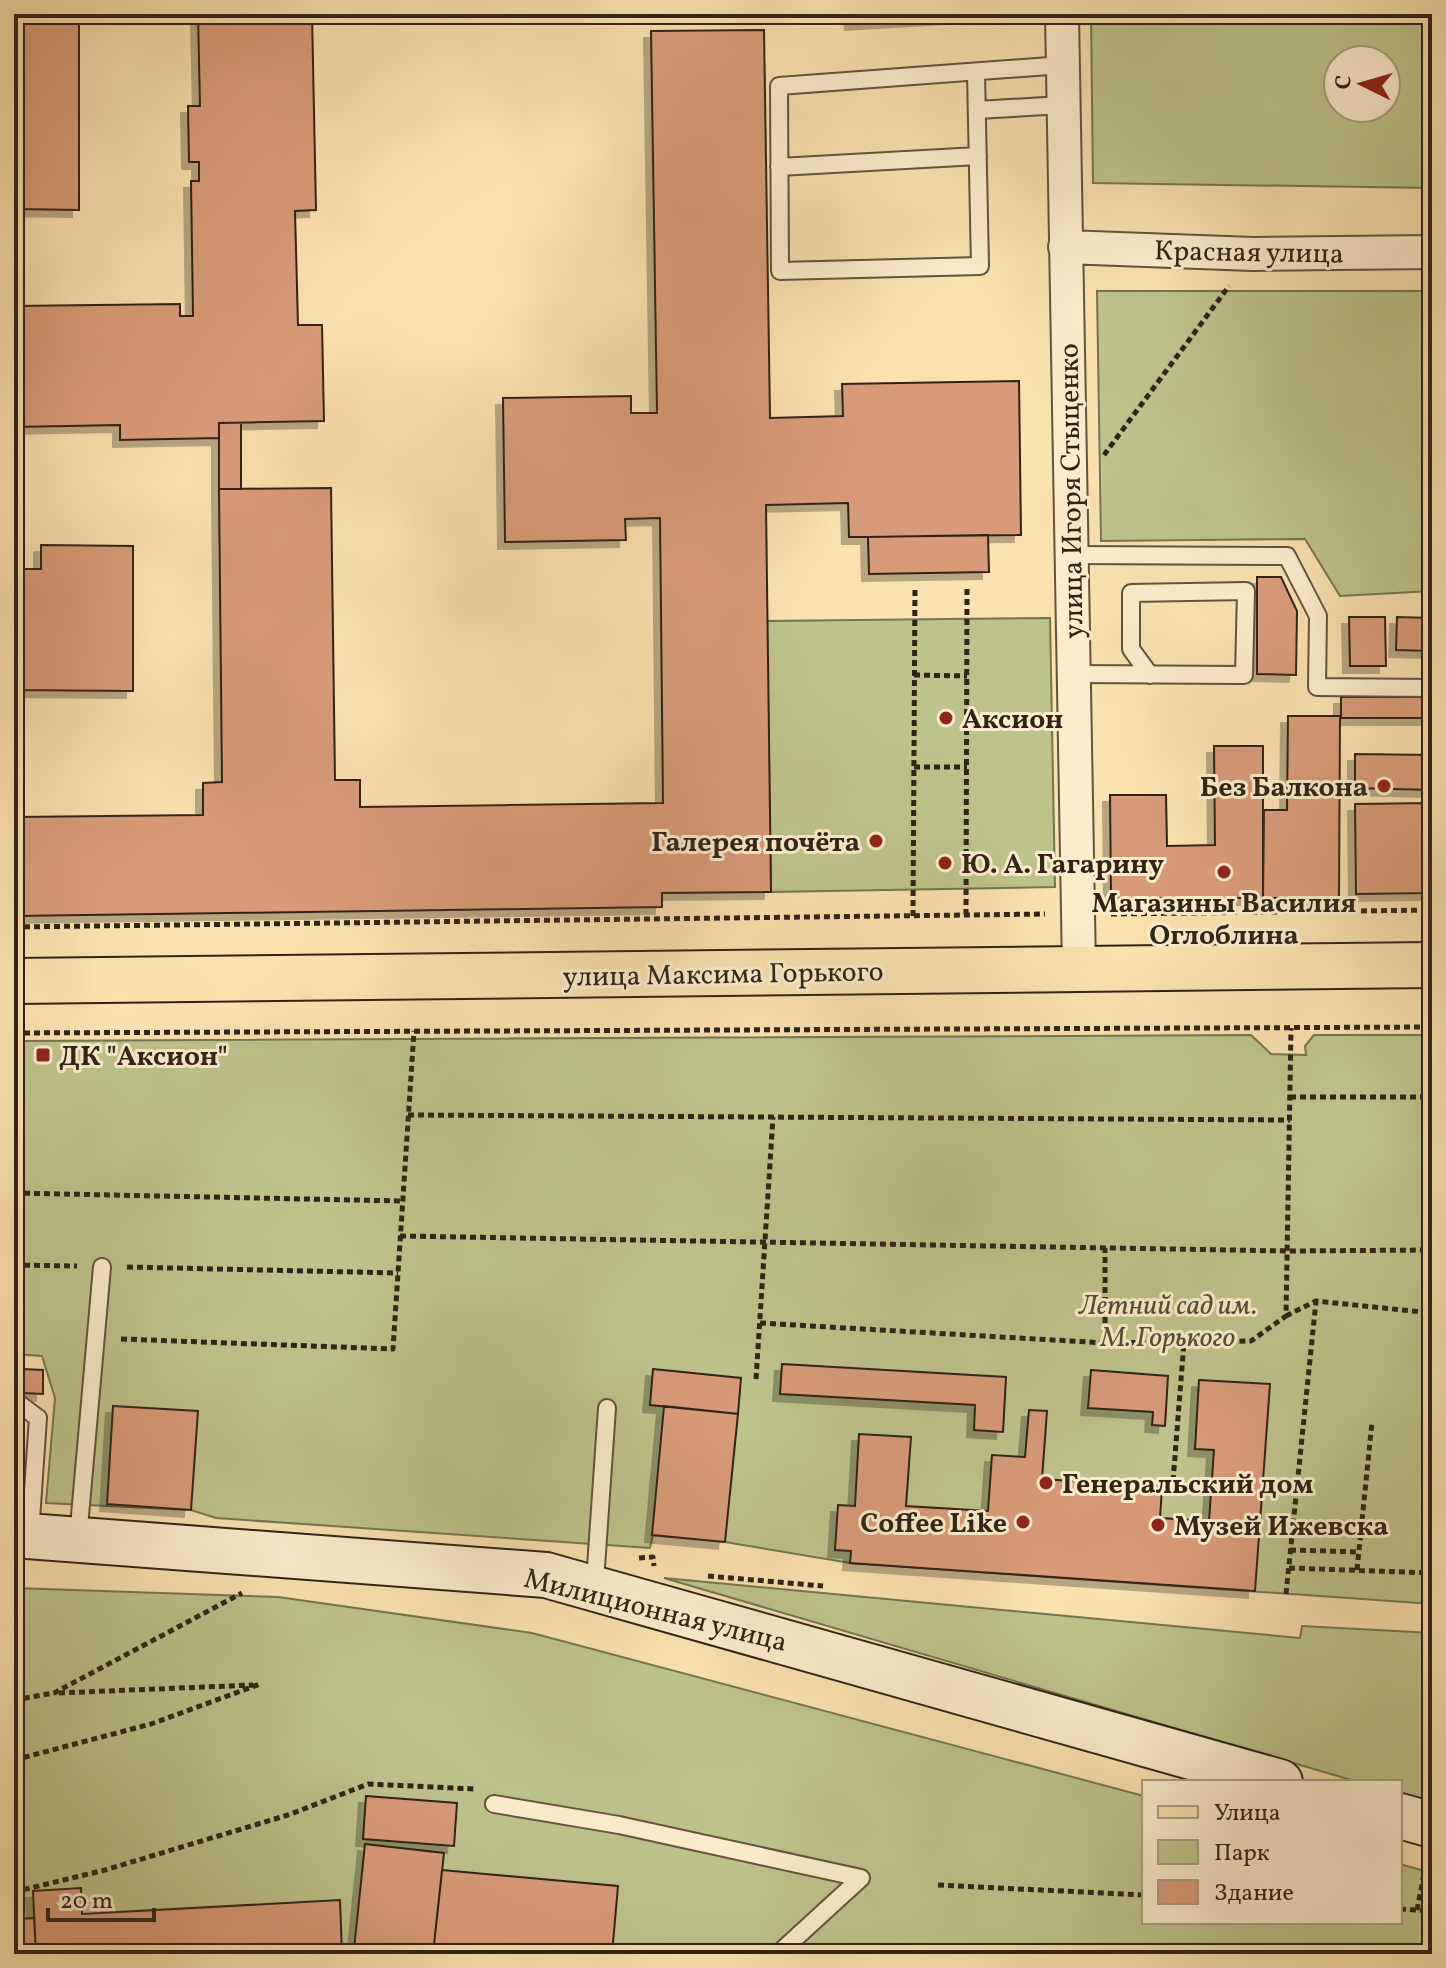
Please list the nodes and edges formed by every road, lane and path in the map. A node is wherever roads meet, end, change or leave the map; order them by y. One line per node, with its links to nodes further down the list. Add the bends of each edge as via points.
1 (1062, 14): 2 (street, улица Игоря Стыценко)
2 (1063, 65): 3 (lane); 4 (street, улица Игоря Стыценко)
3 (976, 73): 5 (lane); 7 (lane, via 779,86)
4 (1063, 105): 5 (lane); 8 (street, улица Игоря Стыценко)
5 (977, 110): 6 (lane)
6 (978, 156): 7 (lane); 7 (lane, via 980,266 780,271)
7 (779, 167)
8 (1065, 247): 10 (street, Красная улица); 11 (street, улица Игоря Стыценко)
9 (1432, 252): 10 (street, Красная улица)
10 (1253, 254): 11 (path)
11 (1071, 501): 12 (street, улица Игоря Стыценко)
12 (1072, 555): 15 (street, улица Игоря Стыценко); 19 (lane, via 1287,556 1318,616 1317,687)
13 (915, 587): 16 (path)
14 (967, 587): 18 (path)
15 (1074, 674): 17 (lane); 23 (street, улица Игоря Стыценко)
16 (914, 675): 18 (path); 20 (path)
17 (1150, 675): 17 (lane, via 1244,675 1246,591 1131,593 1131,649)
18 (967, 676): 21 (path)
19 (1432, 688)
20 (914, 767): 21 (path); 25 (path)
21 (967, 767): 24 (path)
22 (1432, 910): 23 (path)
23 (1079, 914): 24 (path); 28 (street, улица Игоря Стыценко)
24 (966, 915): 25 (path)
25 (913, 916): 26 (path)
26 (14, 927)
27 (1432, 965): 28 (main road, улица Максима Горького)
28 (1079, 969): 29 (main road, улица Максима Горького)
29 (14, 981)
30 (1432, 1027): 31 (path)
31 (1291, 1028): 32 (path); 34 (path)
32 (414, 1031): 33 (path); 36 (path)
33 (14, 1033)
34 (1290, 1097): 35 (path); 38 (path)
35 (1432, 1097)
36 (408, 1115): 37 (path); 40 (path)
37 (773, 1117): 38 (path); 42 (path)
38 (1290, 1120): 45 (path)
39 (14, 1193): 40 (path)
40 (403, 1201): 41 (path)
41 (400, 1236): 42 (path); 48 (path)
42 (765, 1242): 43 (path); 52 (path)
43 (1105, 1248): 45 (path); 55 (path)
44 (1432, 1250): 45 (path)
45 (1288, 1251): 51 (path)
46 (14, 1265): 47 (path)
47 (102, 1267): 48 (path); 53 (lane)
48 (398, 1273): 53 (path, via 393,1349)
49 (1316, 1301): 50 (path); 51 (path); 63 (path)
50 (1432, 1313)
51 (1286, 1316): 54 (path, via 1251,1341)
52 (760, 1323): 55 (path); 56 (path)
53 (96, 1338): 62 (lane)
54 (1184, 1342): 55 (path); 60 (path)
55 (1105, 1343)
56 (756, 1379)
57 (14, 1400): 61 (lane, via 38,1418)
58 (607, 1408): 65 (lane)
59 (1372, 1422): 64 (path)
60 (1173, 1481)
61 (22, 1535): 62 (street, Милиционная улица)
62 (78, 1538): 74 (street, Милиционная улица, via 546,1575)
63 (1290, 1550): 64 (path); 66 (path)
64 (1359, 1552): 67 (path)
65 (596, 1567)
66 (1289, 1568): 67 (path); 70 (path)
67 (1357, 1570): 68 (path)
68 (1432, 1573)
69 (247, 1590): 71 (path)
70 (1286, 1594)
71 (54, 1693): 72 (path); 73 (path, via 260,1684 151,1724)
72 (14, 1700)
73 (14, 1760)
74 (1273, 1780)
75 (494, 1804): 79 (path, via 477,1789 368,1784 288,1815); 84 (lane, via 619,1825 861,1878)
76 (1402, 1818): 77 (street)
77 (1429, 1844): 82 (path)
78 (938, 1885): 80 (path)
79 (14, 1892)
80 (1142, 1895)
81 (1402, 1909): 82 (path)
82 (1417, 1910): 83 (path)
83 (1432, 1911)
84 (778, 1954)

